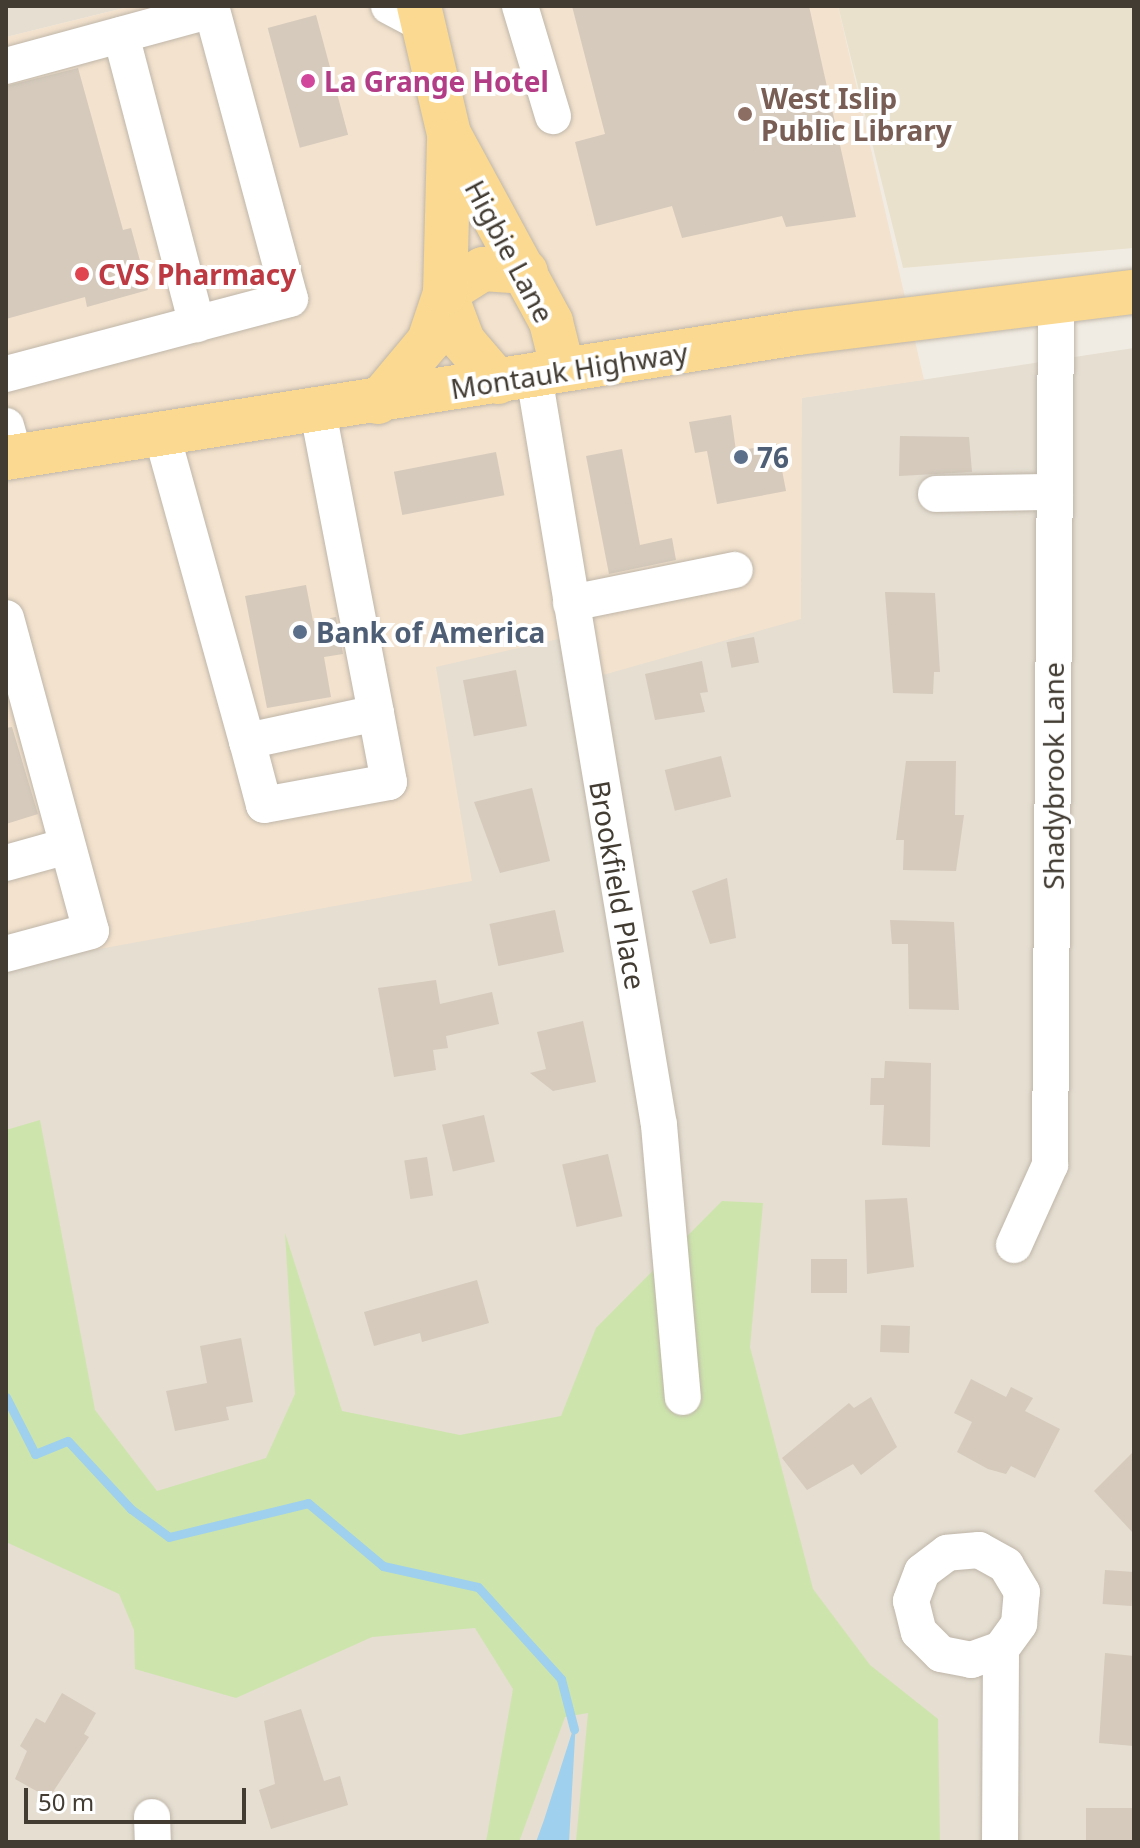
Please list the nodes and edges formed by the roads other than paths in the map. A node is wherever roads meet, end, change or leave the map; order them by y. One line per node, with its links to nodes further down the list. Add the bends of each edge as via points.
1 (520, 6): 6 (street)
2 (220, 8): 4 (street); 12 (street, via 290,299)
3 (411, 12): 7 (main road, Higbie Lane)
4 (121, 35): 5 (street); 12 (street)
5 (6, 66)
6 (553, 116)
7 (449, 134): 8 (main road, Higbie Lane); 10 (main road, Higbie Lane)
8 (526, 272): 10 (main road, via 483,269); 14 (main road, Higbie Lane, via 551,322)
9 (1134, 292): 11 (main road, Montauk Highway)
10 (445, 293): 14 (main road, Higbie Lane, via 463,341); 15 (main road, Higbie Lane, via 429,341)
11 (1056, 299): 14 (main road, Montauk Highway); 19 (street, Shadybrook Lane)
12 (197, 324): 13 (street)
13 (6, 374)
14 (532, 376): 15 (main road, Montauk Highway); 22 (street, Brookfield Place)
15 (378, 402): 16 (main road, Montauk Highway)
16 (318, 411): 17 (main road, Montauk Highway); 24 (street)
17 (162, 435): 18 (main road, Montauk Highway); 25 (street)
18 (9, 447)
19 (1055, 492): 20 (street); 29 (street, Shadybrook Lane, via 1050,1165)
20 (936, 494)
21 (735, 570): 22 (street)
22 (571, 603): 30 (street, Brookfield Place, via 659,1125)
23 (6, 618): 26 (street)
24 (376, 713): 25 (street); 25 (street, via 389,782 264,805)
25 (247, 741)
26 (67, 846): 27 (street); 28 (street, via 91,931)
27 (6, 863)
28 (6, 954)
29 (1014, 1245)
30 (683, 1397)
31 (1001, 1649): 32 (street)
32 (1000, 1842)

